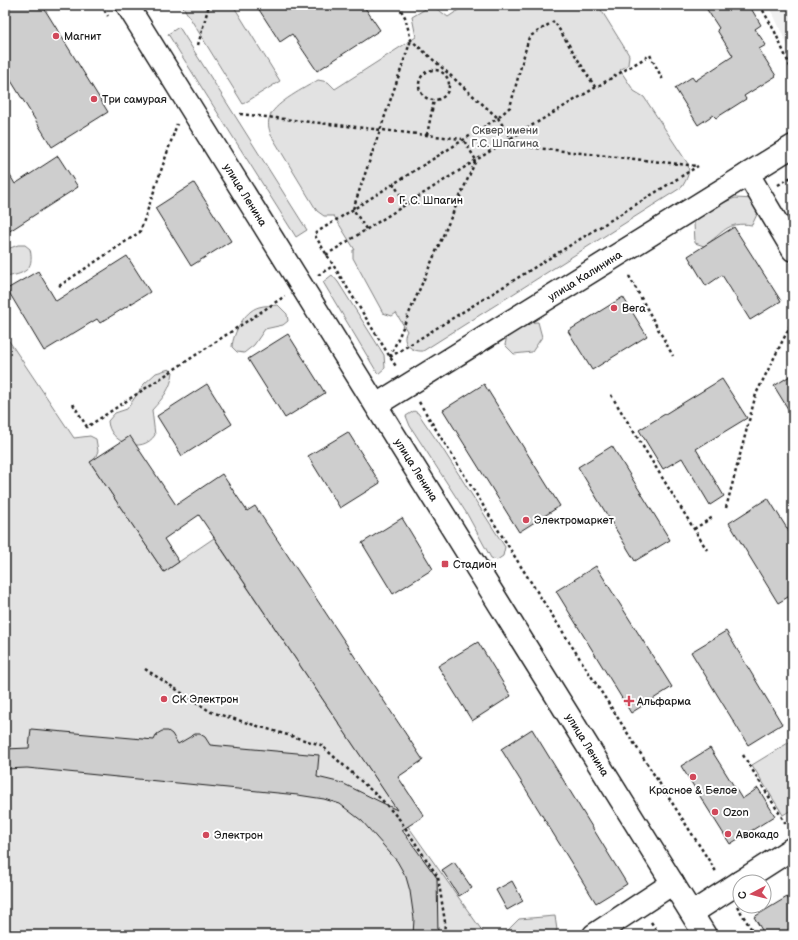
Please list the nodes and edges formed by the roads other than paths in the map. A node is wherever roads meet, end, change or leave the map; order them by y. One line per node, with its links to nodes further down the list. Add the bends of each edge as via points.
1 (127, 5): 5 (street, улица Ленина)
2 (793, 146): 3 (street, улица Калинина)
3 (748, 174): 4 (street); 5 (street, улица Калинина)
4 (793, 250)
5 (376, 405): 8 (street, улица Ленина)
6 (793, 848): 7 (street)
7 (753, 874)
8 (673, 883): 10 (street, улица Ленина); 11 (street)
9 (732, 888): 10 (street)
10 (692, 913): 12 (street, улица Ленина)
11 (594, 935)
12 (705, 935)

